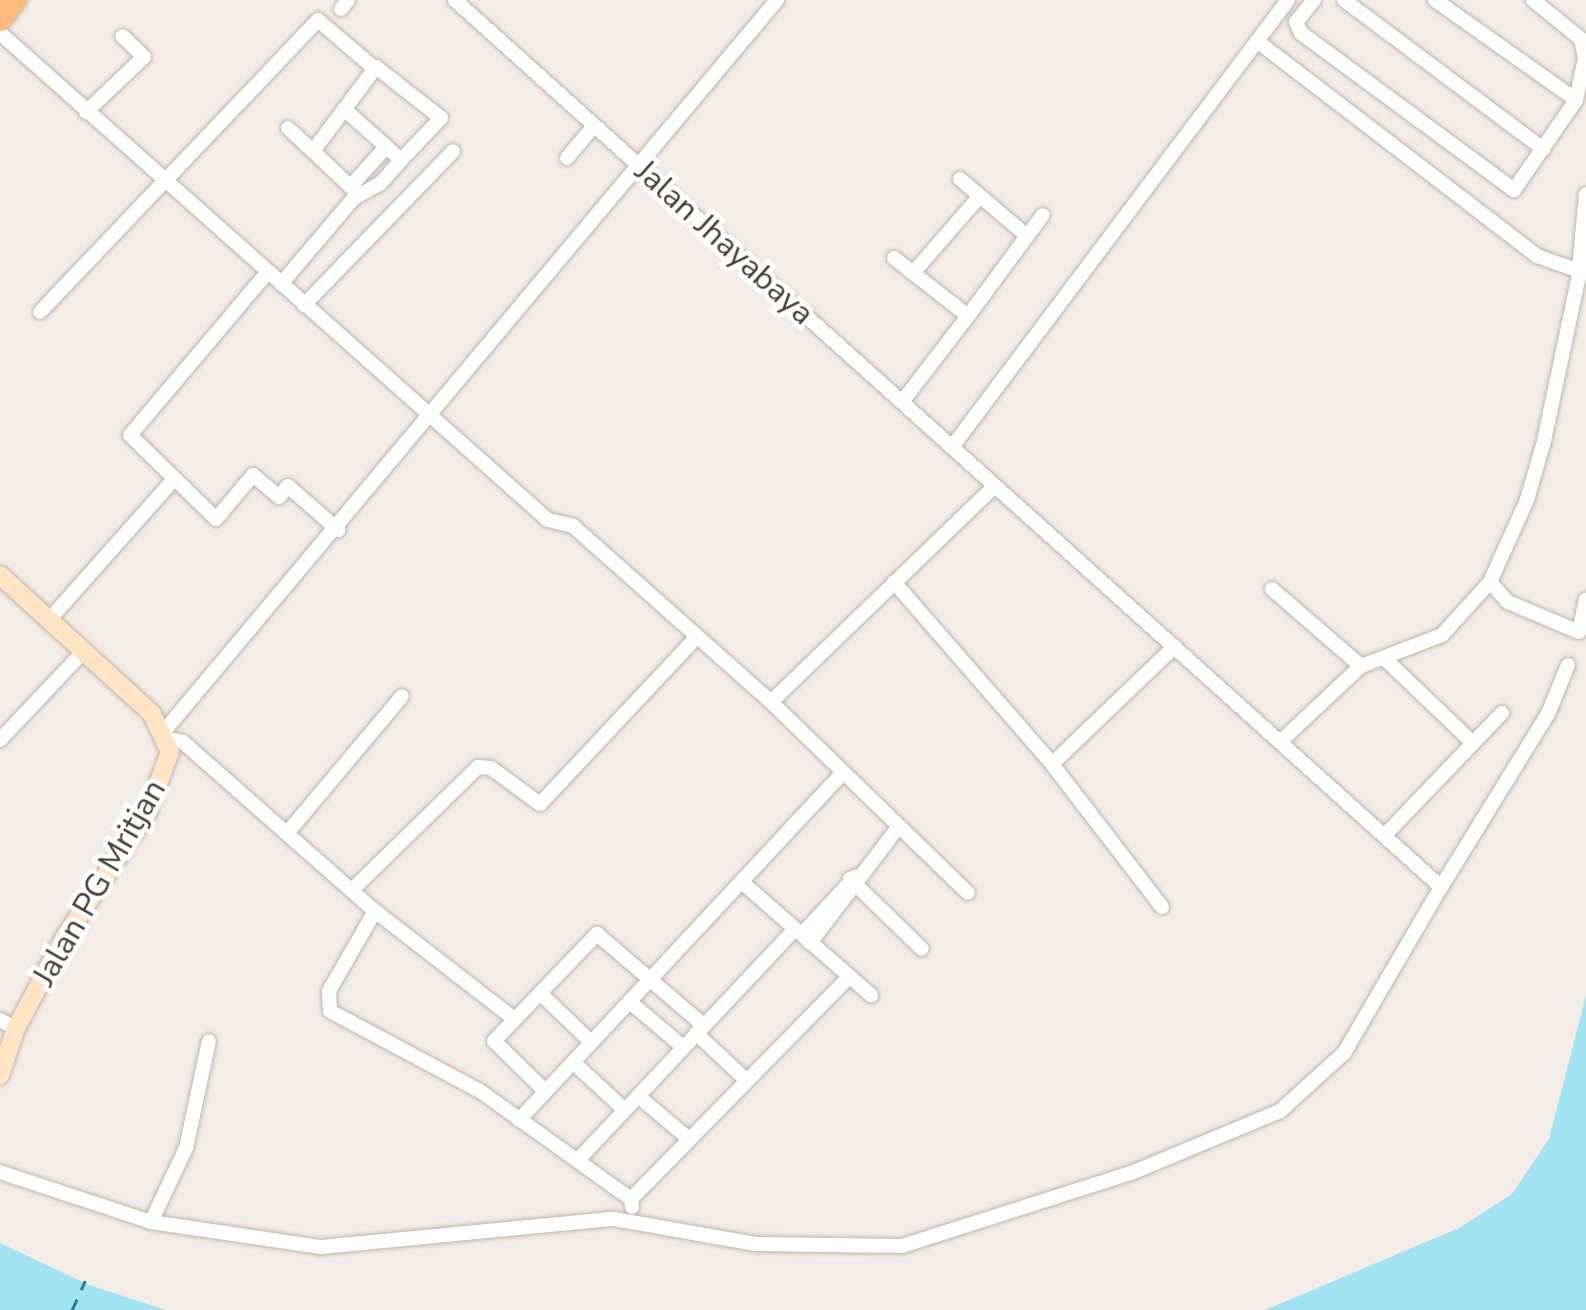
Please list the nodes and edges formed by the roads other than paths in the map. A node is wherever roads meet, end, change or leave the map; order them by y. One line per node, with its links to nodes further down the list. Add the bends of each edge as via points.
1 (15, 0): 9 (highway)
2 (454, 0): 17 (street, Jalan Jhayabaya)
3 (778, 0): 25 (street)
4 (1288, 0): 12 (street)
5 (1314, 0): 20 (street, via 1296,22 1300,33 1508,189 1518,186)
6 (1344, 0): 20 (street)
7 (1435, 0): 14 (street)
8 (1533, 0): 14 (street, via 1586,46)
9 (0, 20)
10 (0, 33): 16 (street)
11 (122, 36): 16 (street, via 144,57)
12 (1257, 40): 34 (street, via 1537,256); 43 (street)
13 (374, 69): 15 (street); 24 (street, via 383,67 440,118); 27 (street, via 318,20)
14 (1576, 100): 20 (street)
15 (344, 109): 19 (street); 21 (street)
16 (86, 112): 27 (street)
17 (594, 127): 23 (street); 25 (street, Jalan Jhayabaya)
18 (288, 128): 21 (street)
19 (386, 147): 24 (street); 28 (street)
20 (1543, 150)
21 (313, 151): 28 (street)
22 (452, 151): 38 (street)
23 (567, 158)
24 (401, 160): 28 (street, via 382,183)
25 (641, 169): 41 (street, Jalan Jhayabaya); 42 (street)
26 (960, 180): 30 (street)
27 (166, 185): 35 (street); 39 (street)
28 (355, 191): 37 (street)
29 (1586, 194): 34 (street)
30 (980, 197): 32 (street); 36 (street)
31 (1043, 215): 32 (street)
32 (1026, 236): 40 (street)
33 (894, 258): 36 (street)
34 (1583, 272): 49 (street, via 1527,500)
35 (268, 273): 37 (street); 44 (street, via 132,427 133,442)
36 (913, 273): 40 (street)
37 (281, 284): 38 (street)
38 (304, 305): 42 (street)
39 (40, 312)
40 (968, 316): 41 (street)
41 (902, 402): 43 (street, Jalan Jhayabaya)
42 (432, 418): 46 (street); 53 (street, via 548,520 570,524)
43 (952, 447): 45 (street, Jalan Jhayabaya)
44 (174, 480): 46 (street, via 216,519 253,475 279,497 288,486); 52 (street)
45 (996, 486): 48 (street); 54 (street, Jalan Jhayabaya)
46 (338, 530): 62 (street)
47 (0, 575): 52 (main road)
48 (894, 582): 60 (street); 66 (street)
49 (1490, 582): 51 (street, via 1508,602 1579,632); 56 (street, via 1442,635)
50 (1272, 589): 58 (street)
51 (1586, 600)
52 (49, 620): 55 (main road)
53 (697, 637): 60 (street); 74 (street, via 540,804 491,768 478,767)
54 (1175, 646): 64 (street, Jalan Jhayabaya); 66 (street)
55 (82, 652): 62 (main road); 63 (street)
56 (1384, 658): 58 (street); 65 (street)
57 (1568, 664): 73 (street, via 1548,714)
58 (1361, 666): 64 (street)
59 (402, 696): 69 (street)
60 (771, 702): 67 (street)
61 (1502, 714): 65 (street)
62 (167, 735): 69 (street); 86 (main road, Jalan PG Mritjan, via 165,772 147,812)
63 (0, 740)
64 (1282, 740): 70 (street, Jalan Jhayabaya)
65 (1473, 743): 70 (street)
66 (1052, 764): 76 (street)
67 (844, 772): 68 (street); 72 (street)
68 (897, 828): 71 (street); 75 (street)
69 (288, 832): 74 (street)
70 (1385, 835): 73 (street, Jalan Jhayabaya)
71 (855, 880): 78 (street); 79 (street)
72 (744, 884): 78 (street); 81 (street)
73 (1442, 887): 102 (street, via 1344,1052 1280,1112 1132,1172 902,1246 756,1244)
74 (352, 890): 77 (street)
75 (967, 894)
76 (1162, 907)
77 (375, 910): 85 (street); 97 (street, via 329,990 330,1011 480,1091)
78 (803, 935): 80 (street); 87 (street)
79 (922, 949)
80 (849, 977): 83 (street); 93 (street)
81 (651, 981): 82 (street, via 597,934); 84 (street); 87 (street)
82 (540, 993): 85 (street); 89 (street)
83 (871, 996)
84 (630, 1002): 89 (street); 90 (street)
85 (513, 1018): 94 (street, via 495,1038 496,1047)
86 (8, 1024): 92 (main road, Jalan PG Mritjan)
87 (699, 1029): 90 (street); 93 (street)
88 (209, 1041): 103 (street, via 186,1148)
89 (591, 1042): 91 (street)
90 (683, 1047): 95 (street)
91 (574, 1062): 94 (street); 96 (street)
92 (0, 1075)
93 (746, 1080): 98 (street)
94 (545, 1091): 97 (street)
95 (638, 1096): 96 (street); 98 (street)
96 (625, 1110): 99 (street)
97 (519, 1120): 99 (street)
98 (689, 1139): 101 (street)
99 (578, 1160): 101 (street)
100 (0, 1172): 103 (street)
101 (631, 1198): 102 (street)
102 (632, 1221): 103 (street, via 320,1247)
103 (152, 1222)

